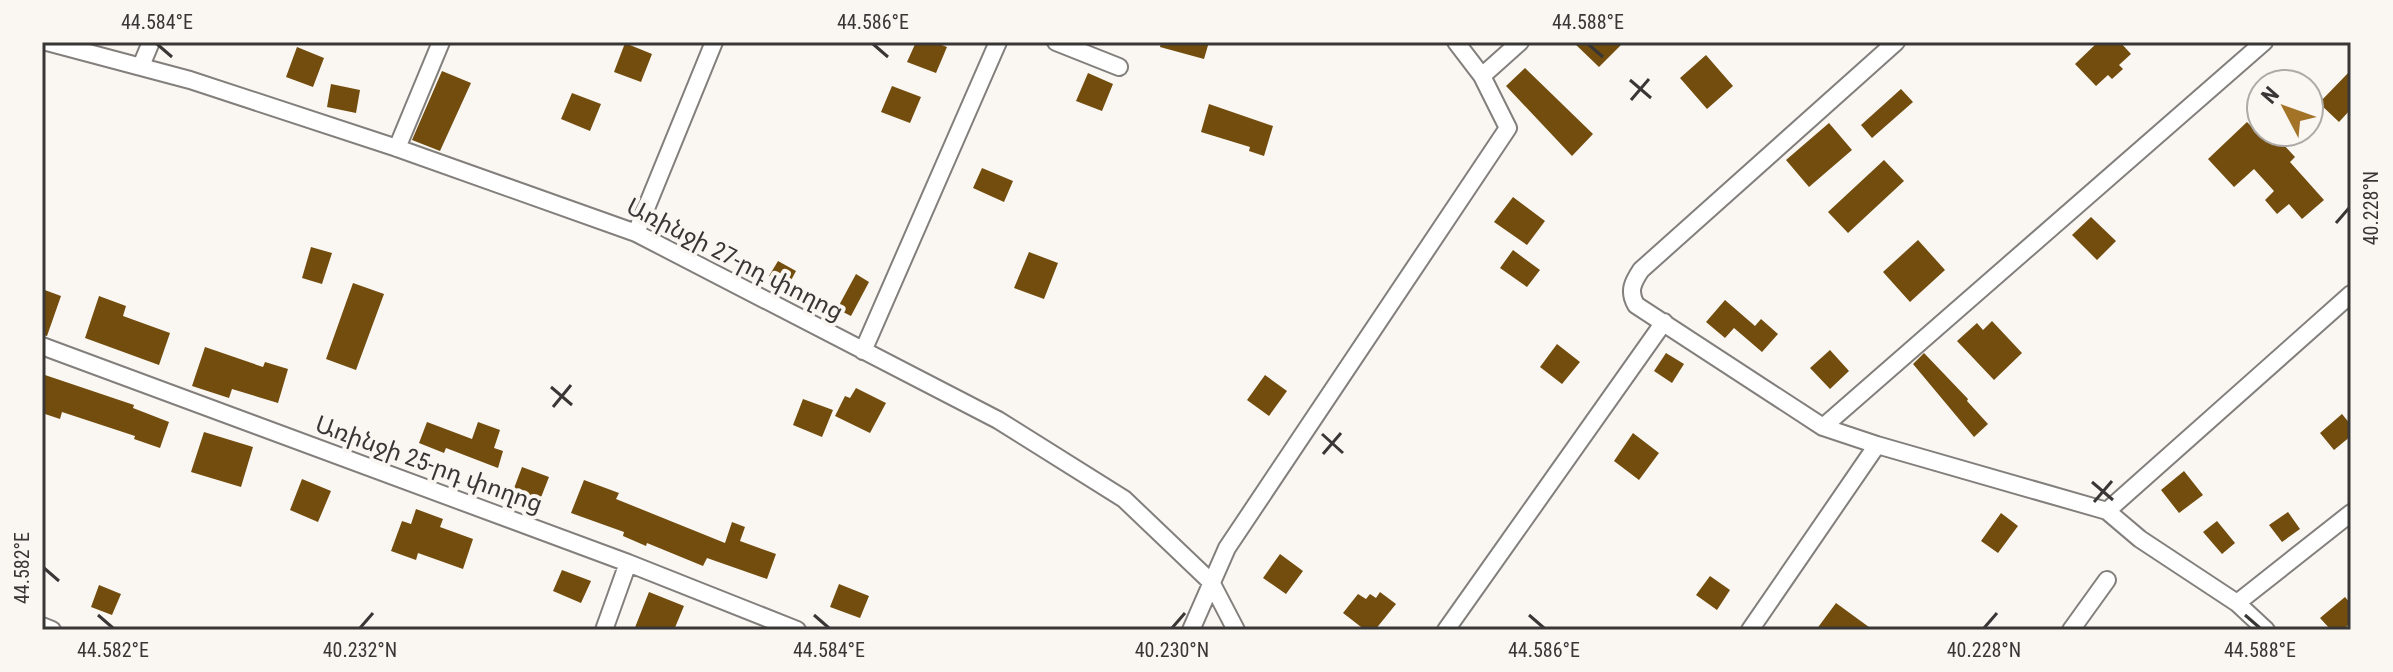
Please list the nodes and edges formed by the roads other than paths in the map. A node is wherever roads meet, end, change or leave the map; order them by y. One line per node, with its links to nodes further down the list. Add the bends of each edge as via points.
1 (47, 42): 11 (street, Առինջի 27-րդ փողոց)
2 (151, 42): 11 (street)
3 (441, 42): 14 (street)
4 (714, 42): 15 (street)
5 (998, 42): 19 (street)
6 (1056, 42): 12 (street)
7 (1456, 42): 13 (street)
8 (1520, 42): 13 (street)
9 (1896, 42): 17 (street, via 1641,270 1631,295 1636,305)
10 (2264, 42): 20 (street)
11 (141, 66): 14 (street, Առինջի 27-րդ փողոց)
12 (1119, 67)
13 (1482, 76): 26 (street, via 1508,128 1227,548)
14 (397, 148): 15 (street, Առինջի 27-րդ փողոց)
15 (636, 233): 19 (street, Առինջի 27-րդ փողոց)
16 (2351, 294): 22 (street)
17 (1664, 322): 20 (street); 34 (street)
18 (42, 346): 24 (street, Առինջի 25-րդ փողոց)
19 (863, 351): 26 (street, Առինջի 27-րդ փողոց, via 998,420 1124,499)
20 (1823, 427): 21 (street)
21 (1877, 445): 22 (street); 35 (street)
22 (2107, 511): 27 (street)
23 (2351, 513): 27 (street)
24 (628, 563): 30 (street); 31 (street, Առինջի 25-րդ փողոց)
25 (2107, 580): 36 (street)
26 (1211, 582): 32 (street); 33 (street, Առինջի 27-րդ փողոց)
27 (2237, 603): 37 (street)
28 (42, 626): 29 (street)
29 (52, 630)
30 (604, 630)
31 (797, 630)
32 (1191, 630)
33 (1236, 630)
34 (1446, 630)
35 (1750, 630)
36 (2071, 630)
37 (2266, 630)

